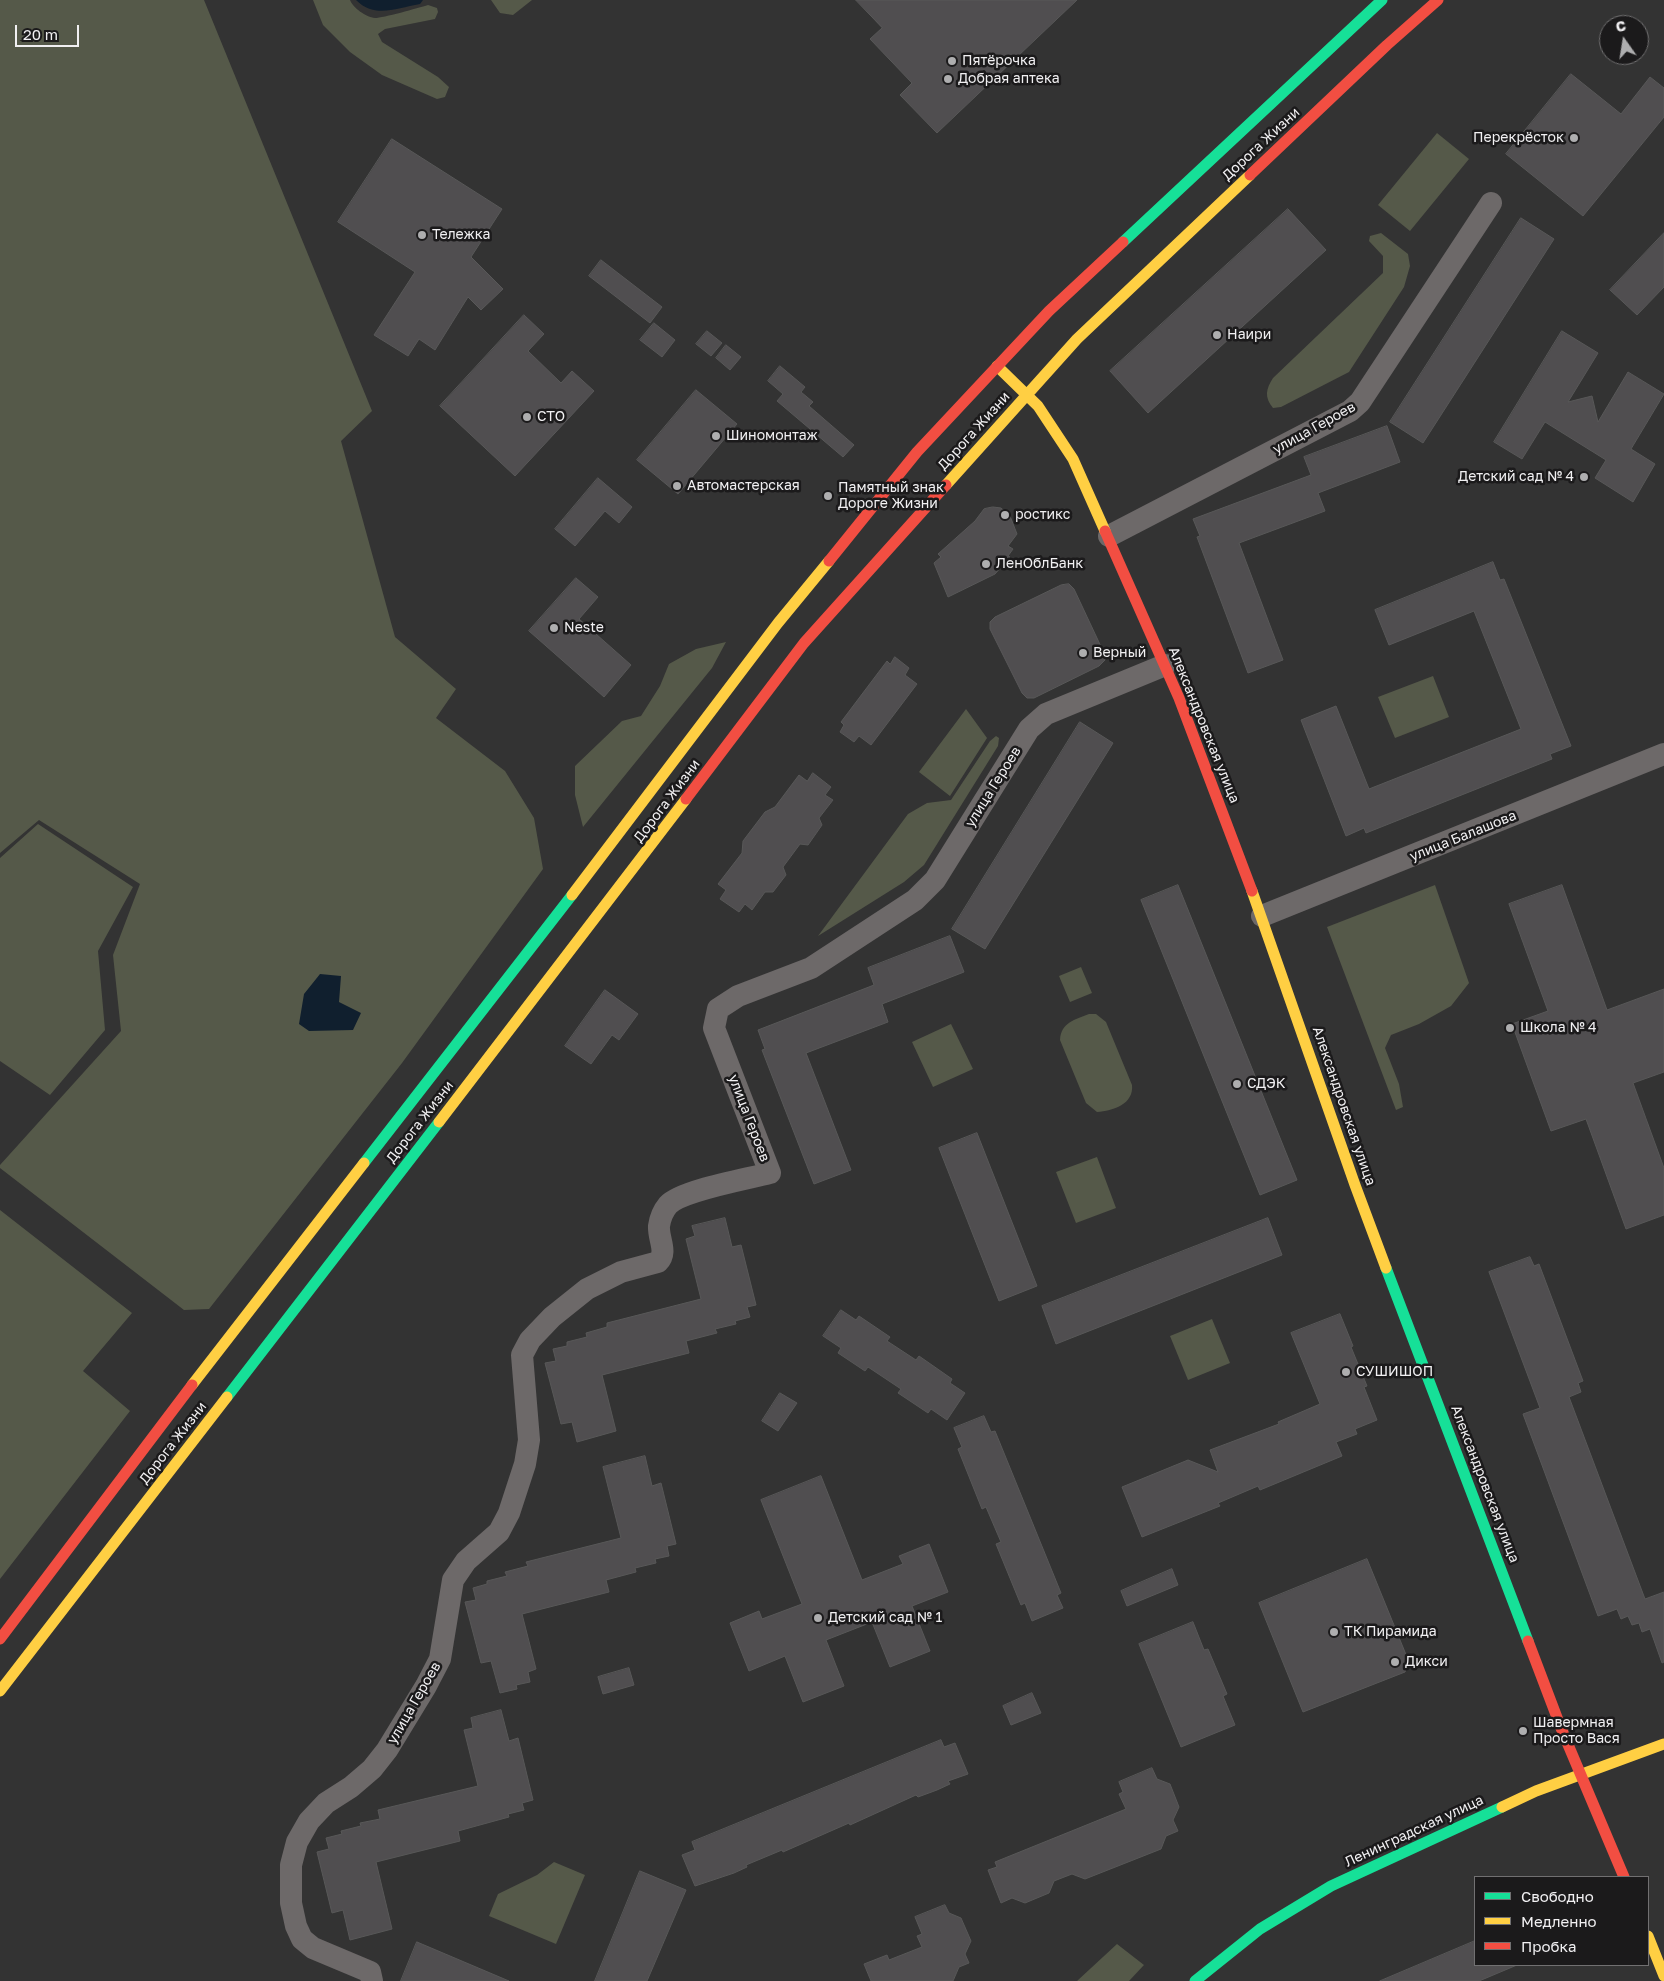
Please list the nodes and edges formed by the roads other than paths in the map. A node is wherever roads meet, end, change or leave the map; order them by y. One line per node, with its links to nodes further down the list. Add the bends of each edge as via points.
1 (1382, 0): 4 (main road, Дорога Жизни, via 1049,311)
2 (1438, 0): 5 (main road, Дорога Жизни, via 1077,339)
3 (1491, 203): 6 (street, улица Героев, via 1360,402 1350,411)
4 (997, 366): 5 (main road, Александровская улица); 10 (main road, Дорога Жизни, via 917,452 778,623)
5 (1027, 395): 6 (main road, Александровская улица, via 1038,406 1073,459); 11 (main road, Дорога Жизни, via 804,642 600,914)
6 (1109, 536): 7 (main road, Александровская улица)
7 (1165, 665): 9 (main road, Александровская улица); 17 (street, улица Героев, via 1046,714 1029,729 935,880 915,900 811,968 738,996 718,1010 714,1028 770,1173 681,1196 668,1205 660,1219 663,1253 658,1262 621,1272 587,1289 530,1340 522,1355 529,1440 509,1513 499,1532 466,1561 453,1580 440,1659 387,1750 372,1770 326,1803 309,1820 297,1842 291,1865 290,1903 302,1939 313,1948 370,1972)
8 (1664, 754): 9 (street, улица Балашова)
9 (1262, 916): 13 (main road, Александровская улица, via 1355,1185)
10 (0, 1639)
11 (0, 1691)
12 (1664, 1744): 13 (main road, Ленинградская улица)
13 (1581, 1774): 14 (main road, Александровская улица); 18 (main road, Ленинградская улица, via 1536,1791 1331,1886 1260,1929)
14 (1624, 1876)
15 (1649, 1938): 16 (main road)
16 (1664, 1976)
17 (372, 1981)
18 (1195, 1981)

